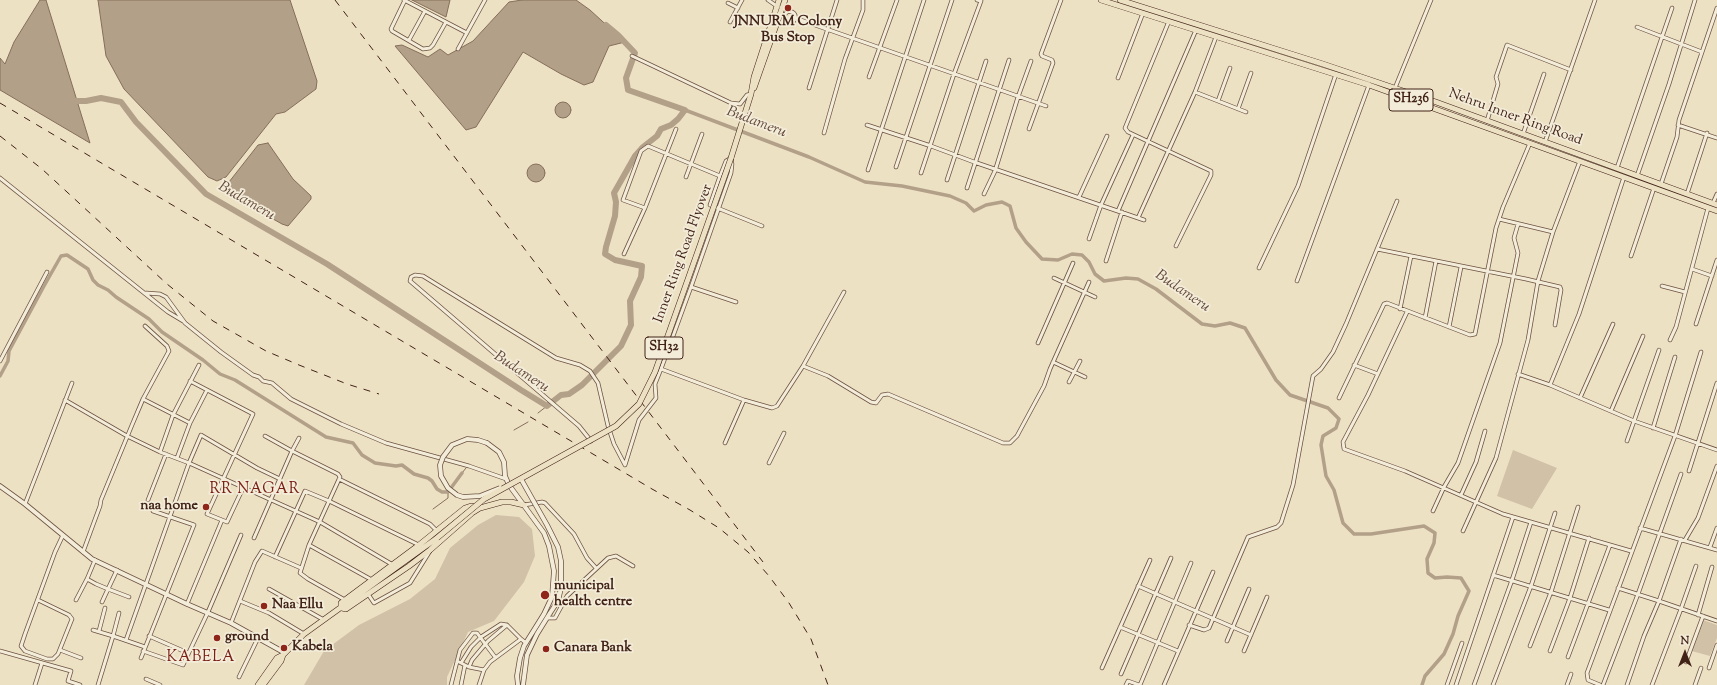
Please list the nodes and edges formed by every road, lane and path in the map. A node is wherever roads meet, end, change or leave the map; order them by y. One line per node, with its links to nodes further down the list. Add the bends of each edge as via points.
1 (404, 0): 24 (street); 38 (street, via 391,29)
2 (485, 0): 34 (street)
3 (742, 0): 20 (street)
4 (768, 0): 23 (street)
5 (780, 0): 23 (main road, SH32)
6 (785, 0): 23 (main road, SH32)
7 (837, 0): 31 (street)
8 (863, 0): 37 (street, via 863,10)
9 (897, 0): 40 (street)
10 (924, 0): 44 (street)
11 (952, 0): 48 (street)
12 (977, 0): 52 (street, via 981,2)
13 (1061, 0): 66 (street, via 1042,50 1042,56 1053,63)
14 (1102, 0): 25 (main road, SH236)
15 (1120, 0): 33 (main road, Nehru Inner Ring Road / SH236)
16 (1431, 0): 60 (street)
17 (1595, 0): 50 (street)
18 (1695, 0): 39 (street)
19 (728, 3): 20 (street)
20 (738, 8): 28 (street)
21 (1672, 8): 35 (street)
22 (1717, 8): 42 (street)
23 (782, 9): 26 (street, via 793,12); 26 (street, via 787,21 792,22); 63 (main road, SH32, via 754,76)
24 (425, 11): 27 (street); 38 (street)
25 (1143, 13): 29 (main road, SH236); 56 (street)
26 (795, 18): 31 (street)
27 (446, 22): 34 (street); 38 (street, via 430,48 423,49)
28 (730, 22)
29 (1169, 22): 32 (main road, SH236); 78 (street, via 1126,126 1126,130)
30 (1637, 27): 35 (street)
31 (827, 29): 37 (street); 59 (street)
32 (1196, 30): 36 (main road, SH236); 84 (street)
33 (1218, 31): 36 (street); 60 (main road, Nehru Inner Ring Road / SH236)
34 (467, 33): 41 (street)
35 (1662, 36): 39 (street); 96 (street)
36 (1216, 37): 53 (main road, SH236); 62 (street)
37 (852, 38): 40 (street); 76 (street)
38 (409, 40)
39 (1681, 43): 42 (street); 101 (street)
40 (880, 48): 44 (street); 55 (street)
41 (458, 49)
42 (1702, 52): 72 (street)
43 (632, 56): 63 (street, via 731,103 740,104)
44 (905, 57): 48 (street); 75 (street)
45 (1009, 60): 61 (street)
46 (986, 61): 57 (street)
47 (1031, 61): 64 (street)
48 (930, 65): 52 (street); 82 (street)
49 (1230, 68): 65 (street)
50 (1571, 70): 70 (street, via 1507,45 1496,77 1498,84); 85 (street)
51 (1252, 73): 68 (street)
52 (954, 74): 57 (street); 87 (street)
53 (1336, 74): 58 (main road, SH236); 139 (street, via 1298,186)
54 (1544, 74): 79 (street)
55 (869, 77)
56 (1118, 78)
57 (978, 83): 61 (street); 90 (street)
58 (1369, 85): 86 (main road, SH236); 146 (street)
59 (809, 88)
60 (1395, 88): 70 (main road, Nehru Inner Ring Road / SH236)
61 (998, 90): 64 (street); 93 (street)
62 (1195, 92): 65 (street); 88 (street)
63 (751, 94): 91 (main road, SH32)
64 (1018, 97): 66 (street); 97 (street)
65 (1218, 101): 68 (street)
66 (1038, 104): 67 (street); 73 (street)
67 (1046, 106)
68 (1238, 109): 69 (street)
69 (1246, 112)
70 (1487, 121): 79 (main road, Nehru Inner Ring Road / SH236)
71 (867, 125): 75 (street)
72 (1678, 125): 80 (street); 106 (street, via 1677,137)
73 (1029, 128)
74 (676, 129): 89 (street)
75 (881, 130): 82 (street); 98 (street)
76 (824, 133)
77 (702, 134): 94 (street)
78 (1134, 134): 84 (street); 115 (street)
79 (1524, 134): 85 (main road, Nehru Inner Ring Road / SH236)
80 (1707, 134): 83 (street); 110 (street)
81 (1107, 136): 112 (street)
82 (906, 138): 87 (street); 95 (street)
83 (1717, 138)
84 (1148, 141): 88 (street); 119 (street)
85 (1544, 142): 96 (main road, Nehru Inner Ring Road / SH236)
86 (1530, 143): 92 (main road, SH236); 123 (street)
87 (931, 146): 90 (street); 99 (street)
88 (1168, 151): 122 (street); 129 (street, via 1209,169 1211,173)
89 (666, 154): 94 (street); 116 (street); 116 (street, via 648,146 641,152 623,200)
90 (955, 155): 93 (street); 105 (street)
91 (731, 158): 100 (street, via 726,161); 117 (street, via 731,173); 206 (main road, Inner Ring Road Flyover / SH32, bridge, via 650,385 639,404 624,420)
92 (1580, 161): 103 (main road, SH236); 127 (street)
93 (974, 162): 97 (street); 107 (street)
94 (691, 164): 100 (street); 102 (street)
95 (896, 167)
96 (1617, 168): 101 (main road, Nehru Inner Ring Road / SH236)
97 (995, 169): 109 (street); 112 (street)
98 (868, 170)
99 (921, 174)
100 (720, 176): 117 (street, via 710,205)
101 (1637, 176): 106 (main road, Nehru Inner Ring Road / SH236)
102 (686, 177)
103 (1624, 177): 108 (main road, SH236); 188 (street, via 1579,314)
104 (0, 178): 155 (street)
105 (947, 180)
106 (1661, 184): 110 (main road, Nehru Inner Ring Road / SH236)
107 (967, 188)
108 (1654, 188): 118 (main road, SH236); 133 (street)
109 (984, 194)
110 (1687, 194): 114 (main road, Nehru Inner Ring Road / SH236)
111 (1717, 194): 114 (street)
112 (1078, 197): 115 (street)
113 (1397, 201): 130 (street)
114 (1715, 204)
115 (1101, 205): 119 (street); 128 (street)
116 (645, 208): 131 (street)
117 (718, 208): 126 (street); 150 (street)
118 (1708, 208): 120 (main road, SH236); 140 (street)
119 (1118, 211): 121 (street)
120 (1717, 211)
121 (1122, 212): 122 (street); 135 (street)
122 (1138, 218): 124 (street)
123 (1499, 219): 125 (street); 142 (street)
124 (1144, 220)
125 (1518, 224): 127 (street); 144 (street, via 1514,238 1518,253)
126 (762, 226)
127 (1553, 232): 148 (street)
128 (1089, 238)
129 (1176, 246)
130 (1377, 249): 132 (street); 319 (street, via 1333,352 1313,376 1293,485 1281,523 1248,538)
131 (624, 254)
132 (1411, 256): 136 (street); 158 (street)
133 (1631, 256)
134 (1717, 260): 143 (street)
135 (1106, 261)
136 (1436, 261): 138 (street); 160 (street)
137 (1073, 263): 149 (street)
138 (1461, 266): 142 (street); 166 (street)
139 (1259, 268)
140 (1692, 269): 143 (street); 154 (street)
141 (47, 272): 173 (street)
142 (1487, 272): 144 (street); 166 (street, via 1476,332 1470,335)
143 (1712, 276): 163 (street)
144 (1513, 277): 148 (street); 227 (street, via 1500,343 1458,464)
145 (1054, 278): 149 (street)
146 (1297, 280)
147 (1089, 282): 153 (street)
148 (1538, 282): 164 (street, via 1561,288); 182 (street, via 1528,340)
149 (1064, 283): 153 (street); 169 (street)
150 (691, 286): 157 (street); 179 (street)
151 (1662, 286): 154 (street)
152 (844, 292): 178 (street)
153 (1084, 292): 156 (street); 175 (street)
154 (1685, 292): 168 (street)
155 (146, 293): 161 (street); 161 (street, via 166,297)
156 (1094, 297)
157 (736, 302)
158 (1400, 309): 159 (street); 177 (street, via 1387,303 1383,305)
159 (1407, 312): 160 (street); 181 (street)
160 (1425, 318): 166 (street)
161 (185, 323): 221 (street, via 253,375 272,383 291,399 341,424 386,443)
162 (1613, 324): 191 (street)
163 (1696, 324)
164 (1555, 325)
165 (145, 326): 192 (street, via 167,346 169,351)
166 (1450, 328)
167 (1643, 336): 195 (street)
168 (1670, 340)
169 (1038, 344)
170 (1659, 350): 197 (street)
171 (1701, 352): 204 (street)
172 (1675, 357): 199 (street)
173 (0, 361)
174 (1080, 361): 180 (street)
175 (1053, 362): 178 (street, via 1044,386 1017,436 1014,441 1007,444 888,394 882,395 876,403 871,402 828,376); 180 (street)
176 (199, 365): 184 (street)
177 (1354, 365): 181 (street); 190 (street)
178 (803, 366): 194 (street, via 774,408)
179 (661, 369): 194 (street); 206 (street, via 655,384 656,398 640,420 625,465 610,432 600,389 590,371 580,365 556,358 423,276 411,277 410,281 579,426)
180 (1073, 372): 183 (street); 185 (street)
181 (1378, 374): 227 (street, via 1343,442 1343,447)
182 (1518, 374): 188 (street); 233 (street, via 1496,458)
183 (1084, 378)
184 (190, 381): 189 (street); 196 (street)
185 (1069, 382)
186 (72, 383): 193 (street)
187 (1717, 383): 209 (street)
188 (1550, 385): 191 (street)
189 (208, 390): 198 (street); 214 (street, via 253,413 253,418)
190 (1340, 398)
191 (1580, 398): 195 (street)
192 (143, 399): 196 (street); 202 (street)
193 (65, 400): 202 (street); 234 (street)
194 (744, 400): 208 (street)
195 (1611, 411): 197 (street)
196 (173, 415): 198 (street); 212 (street)
197 (1634, 421): 199 (street); 207 (street)
198 (190, 423): 215 (street)
199 (1653, 428): 204 (street)
200 (1485, 431): 229 (street, via 1476,462)
201 (784, 433): 216 (street)
202 (127, 436): 212 (street); 267 (street)
203 (265, 436): 211 (street)
204 (1675, 436): 209 (street); 248 (street)
205 (299, 438): 211 (street)
206 (591, 441): 225 (main road, Inner Ring Road Flyover / SH32, bridge)
207 (1626, 441)
208 (725, 443)
209 (1698, 443): 210 (street); 219 (street)
210 (1717, 450)
211 (292, 451): 223 (street); 224 (street, via 338,474)
212 (160, 452): 213 (street)
213 (166, 454): 215 (street); 230 (street)
214 (235, 454): 217 (street, via 201,435); 222 (street); 223 (street)
215 (176, 458): 217 (street)
216 (770, 463)
217 (189, 464): 222 (street); 242 (street)
218 (1717, 466): 259 (street, via 1698,518)
219 (1689, 471)
220 (1681, 474): 253 (street)
221 (506, 478): 225 (street, bridge, via 502,457 487,443 478,440 456,442 448,448 440,465 448,488 458,495 470,498); 235 (street)
222 (223, 479): 228 (street); 244 (street, via 207,514)
223 (280, 479): 231 (street)
224 (339, 479): 232 (street); 250 (street, via 430,524)
225 (520, 479): 305 (main road, Inner Ring Road Flyover, bridge, via 484,499 437,538); 318 (street, bridge, via 547,525 558,547 561,561 561,588 558,601)
226 (0, 486): 234 (street)
227 (1444, 487): 229 (street); 240 (street)
228 (243, 488): 231 (street); 244 (street, via 226,522)
229 (1461, 495): 233 (street)
230 (148, 500)
231 (270, 500): 239 (street); 256 (street)
232 (329, 501): 239 (street, via 305,491); 245 (street); 261 (street)
233 (1475, 501): 243 (street); 251 (street)
234 (25, 504): 254 (street)
235 (524, 505): 237 (main road, via 502,502); 278 (street, via 545,503 574,534 587,558); 339 (street, via 544,533 554,571 552,597)
236 (1578, 507): 252 (street)
237 (480, 508): 250 (main road, via 465,508); 264 (main road)
238 (153, 511): 242 (street)
239 (296, 511): 245 (street); 268 (street)
240 (1433, 511)
241 (1555, 513): 247 (street)
242 (170, 516): 285 (street); 293 (street, via 194,525)
243 (1513, 517): 246 (street); 281 (street)
244 (222, 520): 307 (street)
245 (320, 522): 260 (street); 273 (street)
246 (1531, 522): 247 (street); 284 (street)
247 (1550, 527): 252 (street); 287 (street)
248 (1640, 528): 253 (street); 266 (street)
249 (1717, 528): 263 (street)
250 (437, 531): 261 (main road)
251 (1463, 531)
252 (1569, 533): 257 (street); 292 (street)
253 (1661, 534): 258 (street); 296 (street)
254 (63, 535): 267 (street); 300 (street)
255 (240, 535): 314 (street)
256 (254, 538)
257 (1589, 538): 262 (street); 299 (street)
258 (1681, 539): 259 (street); 303 (street)
259 (1686, 540): 263 (street)
260 (309, 545): 277 (street); 283 (street)
261 (419, 545): 273 (main road)
262 (1610, 545): 266 (street); 308 (street)
263 (1710, 547): 265 (street)
264 (430, 550): 295 (main road); 295 (street, via 410,583 374,603)
265 (1717, 550)
266 (1631, 551): 288 (street)
267 (83, 552): 270 (street)
268 (275, 557): 277 (street); 302 (street, via 262,551)
269 (1171, 558): 294 (street)
270 (95, 560): 279 (street); 282 (street)
271 (1150, 560): 286 (street)
272 (1191, 563): 306 (street)
273 (393, 565): 283 (main road)
274 (633, 566): 278 (street, via 616,556 608,558)
275 (1696, 566): 311 (street)
276 (1712, 567): 316 (street)
277 (300, 568): 305 (street, via 300,573 308,580)
278 (596, 568): 318 (street, via 567,596 557,616)
279 (117, 570): 285 (street); 289 (street)
280 (1212, 572): 313 (street)
281 (1493, 575): 284 (street); 389 (street)
282 (87, 580): 289 (street); 301 (street)
283 (372, 580): 305 (main road)
284 (1512, 580): 287 (street); 390 (street)
285 (147, 585): 293 (street); 337 (street)
286 (1138, 586): 294 (street); 326 (street)
287 (1531, 586): 292 (street); 391 (street)
288 (1618, 588): 296 (street); 312 (street)
289 (108, 589): 297 (street); 304 (street)
290 (269, 589): 320 (street)
291 (1250, 589): 325 (street)
292 (1550, 592): 299 (street); 344 (street)
293 (166, 593): 307 (street); 333 (street)
294 (1155, 593): 306 (street); 330 (street)
295 (368, 594): 310 (main road, via 346,609)
296 (1638, 594): 303 (street); 393 (street)
297 (129, 597)
298 (1267, 597): 331 (street)
299 (1570, 598): 308 (street); 350 (street)
300 (38, 600): 346 (street, via 71,617); 346 (street, via 22,648 50,660 55,658)
301 (76, 600)
302 (240, 600): 322 (street); 329 (street, via 269,613)
303 (1659, 601): 311 (street); 394 (street)
304 (102, 602)
305 (346, 602): 310 (main road, via 342,603)
306 (1175, 602): 313 (street); 340 (street)
307 (187, 604): 314 (street)
308 (1589, 604): 312 (street); 355 (street)
309 (105, 608): 328 (street)
310 (341, 608): 320 (main road)
311 (1681, 609): 316 (street); 395 (street)
312 (1609, 610): 372 (street, via 1587,673)
313 (1196, 611): 319 (street); 324 (street)
314 (208, 612): 322 (street); 352 (street)
315 (119, 613): 332 (street)
316 (1698, 615): 317 (street)
317 (1703, 616): 321 (street); 359 (street)
318 (548, 618): 384 (street, via 527,655)
319 (1214, 618): 324 (street, via 1207,630); 325 (street)
320 (324, 620): 329 (main road)
321 (1717, 621)
322 (231, 623): 335 (street)
323 (507, 625): 334 (street, via 501,624); 336 (street); 342 (street)
324 (1189, 625): 348 (street)
325 (1233, 626): 331 (street); 338 (street)
326 (1120, 627): 330 (street); 363 (street)
327 (94, 630): 328 (street)
328 (99, 632): 332 (street)
329 (304, 634): 353 (main road)
330 (1138, 635): 340 (street); 367 (street)
331 (1251, 635): 349 (street)
332 (113, 636): 337 (street); 376 (street)
333 (149, 636): 345 (street); 352 (street)
334 (481, 637): 342 (street); 358 (street, via 473,633 460,650); 361 (street, via 471,647)
335 (258, 638): 353 (street); 369 (street)
336 (521, 639): 339 (street); 354 (street)
337 (126, 640): 345 (street)
338 (1227, 640)
339 (526, 643): 383 (street, via 517,669)
340 (1158, 643): 348 (street); 386 (street)
341 (1462, 643): 388 (street)
342 (485, 645): 354 (street); 362 (street)
343 (1717, 645): 365 (street)
344 (1530, 646)
345 (145, 647): 351 (street)
346 (60, 650): 356 (street)
347 (0, 651): 360 (street)
348 (1178, 651): 387 (street)
349 (1244, 651)
350 (1550, 651)
351 (143, 652): 352 (street, via 183,665); 357 (street)
352 (188, 653)
353 (284, 654): 378 (main road, via 277,658); 379 (main road)
354 (495, 657): 366 (street)
355 (1568, 657)
356 (81, 658)
357 (140, 658)
358 (457, 661): 361 (street); 380 (street)
359 (1686, 662)
360 (42, 663): 371 (street, via 71,671); 373 (street)
361 (463, 664): 362 (street); 381 (street)
362 (469, 667): 366 (street)
363 (1102, 668)
364 (1701, 668): 396 (street)
365 (1709, 668)
366 (484, 670): 382 (street)
367 (1121, 674)
368 (1571, 674): 392 (street)
369 (239, 677)
370 (146, 679): 377 (street)
371 (68, 680): 374 (street); 375 (street)
372 (1590, 683): 393 (street)
373 (35, 685)
374 (67, 685)
375 (80, 685)
376 (98, 685)
377 (160, 685)
378 (258, 685)
379 (264, 685)
380 (451, 685)
381 (461, 685)
382 (479, 685)
383 (518, 685)
384 (523, 685)
385 (1126, 685): 386 (street, via 1128,681)
386 (1140, 685)
387 (1164, 685)
388 (1447, 685)
389 (1456, 685)
390 (1475, 685)
391 (1493, 685)
392 (1567, 685)
393 (1601, 685)
394 (1627, 685)
395 (1652, 685)
396 (1695, 685)

